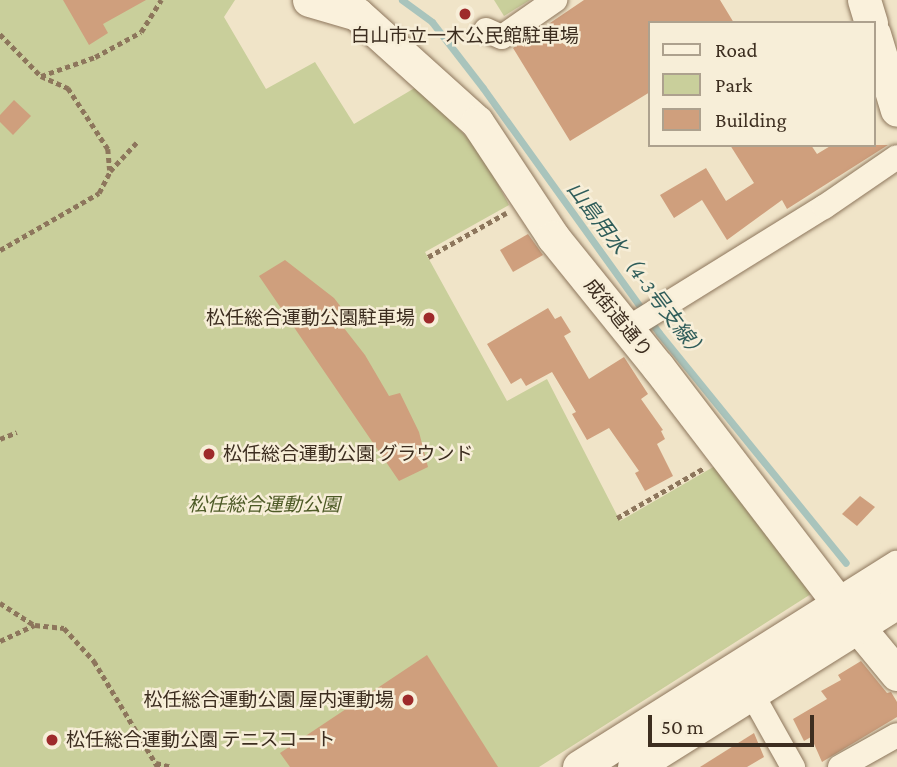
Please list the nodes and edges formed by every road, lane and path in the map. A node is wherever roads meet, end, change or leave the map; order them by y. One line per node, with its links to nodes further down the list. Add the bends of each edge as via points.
1 (161, 0): 9 (path, via 141,32 94,57)
2 (309, 0): 14 (street, 成街道通り, via 357,15 477,122)
3 (555, 0): 6 (street, via 502,37)
4 (864, 0): 5 (street)
5 (870, 21)
6 (486, 30)
7 (0, 34): 9 (path)
8 (876, 41): 10 (street)
9 (41, 76): 13 (path, via 68,88 108,149)
10 (897, 110)
11 (137, 142): 13 (path)
12 (897, 157): 17 (street)
13 (110, 171): 15 (path, via 99,193)
14 (528, 201): 16 (path); 17 (street, 成街道通り, via 552,237)
15 (0, 250)
16 (428, 257)
17 (643, 319): 20 (street, 成街道通り)
18 (17, 432): 19 (path)
19 (0, 439)
20 (726, 456): 21 (path); 25 (street, 成街道通り)
21 (617, 518)
22 (897, 567): 25 (street)
23 (897, 602): 25 (street)
24 (0, 603): 26 (path)
25 (848, 616): 28 (street, 成街道通り); 29 (street); 33 (street)
26 (35, 625): 27 (path); 31 (path, via 64,628 94,661)
27 (0, 641)
28 (897, 674)
29 (752, 694): 34 (street); 35 (street)
30 (897, 735): 36 (street)
31 (157, 765): 32 (path)
32 (172, 767)
33 (579, 767)
34 (634, 767)
35 (793, 767)
36 (840, 767)

